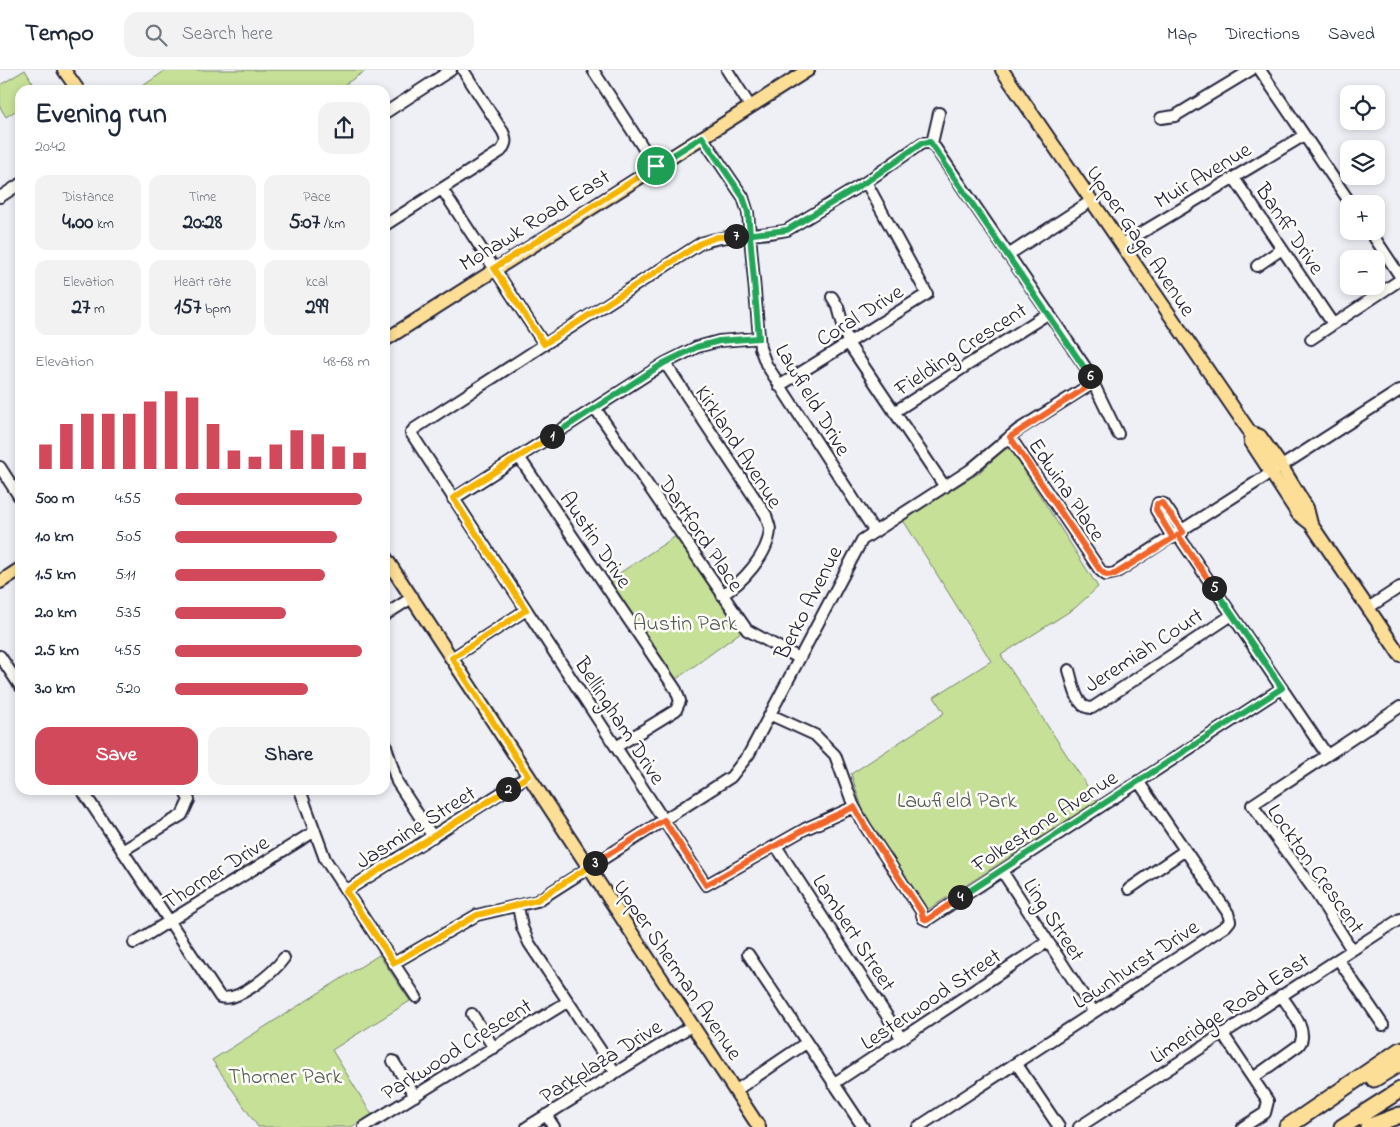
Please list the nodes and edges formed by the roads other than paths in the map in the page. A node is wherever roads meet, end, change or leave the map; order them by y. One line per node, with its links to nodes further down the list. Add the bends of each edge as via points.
1 (64, 70): 10 (main road)
2 (451, 70): 12 (street)
3 (463, 70): 22 (street, via 504,132 505,145)
4 (593, 70): 18 (street)
5 (726, 70): 11 (street)
6 (808, 70): 11 (main road, Mohawk Road East)
7 (1002, 70): 25 (main road, Upper Gage Avenue)
8 (1251, 70): 14 (street, via 1175,116)
9 (1260, 70): 15 (street)
10 (74, 85)
11 (750, 106): 16 (main road, Mohawk Road East)
12 (390, 110)
13 (939, 113): 17 (street)
14 (1161, 118)
15 (1303, 136): 19 (street, Muir Avenue); 23 (street)
16 (702, 137): 18 (main road, Mohawk Road East); 27 (street, Lawfield Drive, via 743,197)
17 (932, 143): 20 (street, via 922,143); 31 (street, Fielding Crescent)
18 (656, 166): 33 (main road, Mohawk Road East)
19 (1234, 178): 29 (street, Muir Avenue); 30 (street, Banff Drive)
20 (866, 182): 27 (street, via 787,230); 41 (street, Coral Drive, via 927,294)
21 (15, 187): 24 (street)
22 (442, 189): 26 (street); 33 (street)
23 (1345, 195)
24 (0, 197)
25 (1091, 201): 29 (main road, Upper Gage Avenue); 31 (street)
26 (390, 222)
27 (751, 235): 39 (street, Lawfield Drive); 42 (street, via 717,237 701,243)
28 (1376, 240): 34 (street)
29 (1121, 245): 53 (main road, Upper Gage Avenue, via 1250,432 1251,442)
30 (1282, 249): 32 (street); 37 (street, Banff Drive)
31 (1008, 255): 36 (street, Fielding Crescent)
32 (1257, 266)
33 (494, 268): 38 (main road, Mohawk Road East); 42 (street)
34 (1400, 278): 37 (street)
35 (832, 297): 41 (street)
36 (1049, 313): 44 (street); 48 (street, Fielding Crescent)
37 (1333, 324): 40 (street)
38 (390, 337)
39 (759, 338): 43 (street, via 712,343); 45 (street, Lawfield Drive, via 766,364)
40 (1311, 339)
41 (848, 343): 45 (street, Coral Drive); 48 (street)
42 (544, 344): 56 (street, Bellingham Drive, via 414,429 412,436)
43 (664, 363): 47 (street); 63 (street, Kirkland Avenue, via 766,515 770,530 748,575)
44 (1093, 383): 49 (street); 50 (street, Berko Avenue)
45 (779, 386): 57 (street, Lawfield Drive)
46 (1400, 390): 53 (street, Edwina Place)
47 (594, 408): 51 (street); 63 (street, Dartford Place)
48 (894, 412): 54 (street)
49 (1118, 434)
50 (1010, 437): 54 (street, Berko Avenue); 58 (street, Edwina Place, via 1106,575 1115,574)
51 (519, 457): 56 (street); 78 (street, Austin Drive, via 676,690 680,701 676,710)
52 (0, 467): 55 (street)
53 (1276, 471): 58 (street, Edwina Place); 65 (main road, Upper Gage Avenue, via 1298,514 1310,524)
54 (945, 487): 57 (street, Berko Avenue)
55 (15, 490)
56 (453, 498): 66 (street, Bellingham Drive)
57 (875, 532): 72 (street, Berko Avenue, via 856,548)
58 (1178, 535): 68 (street)
59 (390, 564): 64 (main road, Upper Sherman Avenue)
60 (15, 573): 61 (main road)
61 (0, 582)
62 (1400, 587): 65 (street)
63 (722, 595): 72 (street, Dartford Place, via 747,630)
64 (413, 597): 67 (street); 71 (main road, Upper Sherman Avenue)
65 (1368, 608): 69 (main road, Upper Gage Avenue)
66 (526, 610): 71 (street); 78 (street, Bellingham Drive)
67 (390, 612)
68 (1232, 615): 73 (street, Jeremiah Court, via 1092,708 1080,704); 75 (street)
69 (1400, 654)
70 (0, 656): 74 (street)
71 (452, 658): 81 (main road, Upper Sherman Avenue)
72 (799, 658): 77 (street, Berko Avenue)
73 (1068, 670)
74 (15, 678)
75 (1282, 688): 79 (street); 82 (street, Folkestone Avenue)
76 (1400, 707): 79 (street, Lockton Crescent)
77 (771, 714): 86 (street, Folkestone Avenue, via 815,735 835,754); 87 (street, Berko Avenue, via 749,754 730,777)
78 (616, 747): 87 (street, Bellingham Drive)
79 (1327, 755): 102 (street, Lockton Crescent, via 1252,806 1314,890)
80 (390, 759): 89 (street, via 397,782)
81 (528, 776): 89 (street, Jasmine Street); 93 (main road, Upper Sherman Avenue)
82 (1138, 781): 92 (street, Lawnhurst Drive); 94 (street, Folkestone Avenue)
83 (85, 795): 91 (street)
84 (187, 795): 91 (street, via 190,800 182,815)
85 (302, 795): 88 (street)
86 (854, 807): 90 (street, Bellingham Drive); 94 (street, Folkestone Avenue, via 927,920)
87 (664, 820): 90 (street, Bellingham Drive, via 706,885); 93 (street, Berko Avenue)
88 (315, 831): 96 (street, via 325,859); 98 (street, Thorner Drive)
89 (433, 837): 96 (street, Jasmine Street)
90 (776, 846): 115 (street, Lambert Street)
91 (122, 851): 98 (street)
92 (1184, 851): 95 (street); 110 (street, Lawnhurst Drive, via 1228,913 1230,921)
93 (588, 868): 97 (street, Berko Avenue, via 537,900); 112 (main road, Upper Sherman Avenue)
94 (1002, 871): 100 (street, Ling Street)
95 (1129, 889)
96 (346, 891): 106 (street)
97 (518, 906): 106 (street, Berko Avenue, via 465,920); 109 (street, via 529,944)
98 (168, 921): 101 (street, Thorner Drive); 104 (street, via 215,991 225,998 268,976)
99 (1399, 922): 102 (street, Limeridge Road East)
100 (1047, 942): 110 (street, Ling Street); 115 (street, Lesterwood Street)
101 (134, 943)
102 (1352, 950): 105 (street, Limeridge Road East)
103 (748, 954): 116 (street)
104 (284, 958)
105 (1338, 959): 107 (street, Limeridge Road East); 113 (street)
106 (394, 963): 108 (street)
107 (1282, 995): 114 (street, Limeridge Road East); 123 (street, via 1301,1028 1302,1039 1299,1045)
108 (416, 998)
109 (567, 1002): 117 (street, Parkwood Crescent); 122 (street)
110 (1094, 1012): 120 (street, Lawnhurst Drive)
111 (472, 1014): 117 (street)
112 (693, 1025): 122 (street, Parkplaza Drive); 126 (main road, Upper Sherman Avenue)
113 (1383, 1025)
114 (1223, 1034): 123 (street); 137 (street, Limeridge Road East)
115 (902, 1039): 124 (street, Lesterwood Street)
116 (806, 1043): 124 (street); 126 (street)
117 (494, 1048): 127 (street, Parkwood Crescent)
118 (1400, 1050): 139 (highway)
119 (393, 1061): 127 (street)
120 (1016, 1063): 135 (street, Lawnhurst Drive); 136 (street)
121 (1400, 1063): 140 (highway)
122 (615, 1072): 128 (street, Parkplaza Drive)
123 (1253, 1078): 138 (street, via 1268,1106 1265,1113)
124 (833, 1084): 134 (street)
125 (1400, 1090): 141 (highway)
126 (735, 1091): 133 (main road, Upper Sherman Avenue)
127 (415, 1096): 130 (street, Parkwood Crescent)
128 (546, 1115): 131 (street, Parkplaza Drive); 132 (street)
129 (1400, 1115): 142 (highway)
130 (364, 1127)
131 (527, 1127)
132 (554, 1127)
133 (759, 1127)
134 (863, 1127)
135 (918, 1127)
136 (1059, 1127)
137 (1079, 1127)
138 (1243, 1127)
139 (1287, 1127)
140 (1299, 1127)
141 (1342, 1127)
142 (1368, 1127)

